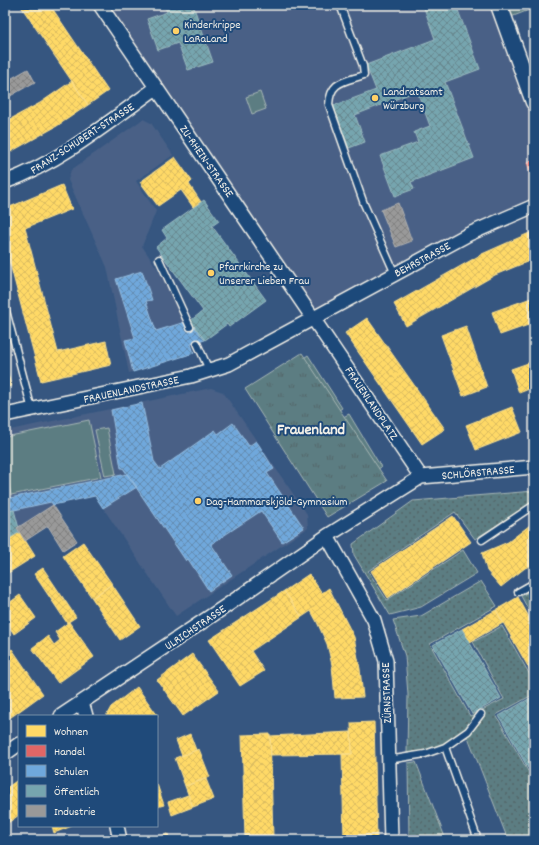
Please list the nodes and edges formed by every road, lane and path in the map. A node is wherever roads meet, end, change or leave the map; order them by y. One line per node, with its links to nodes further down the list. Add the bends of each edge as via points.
1 (100, 5): 4 (street, ZU-RHEIN-STRASSE)
2 (340, 5): 9 (lane, via 364,75 337,84 330,93 329,105 364,204)
3 (499, 5): 5 (street)
4 (156, 88): 6 (street, FRANZ-SCHUBERT-STRASSE, via 36,170); 11 (street, ZU-RHEIN-STRASSE)
5 (534, 102)
6 (5, 182)
7 (534, 206): 9 (street, BEHRSTRASSE, via 469,234)
8 (159, 259): 12 (lane)
9 (395, 274): 11 (street, BEHRSTRASSE)
10 (5, 307): 15 (lane)
11 (313, 317): 14 (street, FRAUENLANDSTRASSE, via 229,364); 18 (street, FRAUENLANDPLATZ)
12 (190, 327)
13 (198, 343): 14 (lane)
14 (209, 370): 15 (street, FRAUENLANDSTRASSE)
15 (32, 410): 16 (street, FRAUENLANDSTRASSE)
16 (5, 415)
17 (534, 467): 18 (street, SCHLÖRSTRASSE)
18 (421, 477): 20 (street)
19 (534, 505): 21 (lane)
20 (326, 536): 24 (street, ULRICHSTRASSE); 31 (street, ZÜRNSTRASSE, via 374,620 386,661)
21 (482, 540)
22 (534, 583): 23 (lane)
23 (518, 592)
24 (82, 702): 26 (street, ULRICHSTRASSE); 27 (street)
25 (482, 714): 29 (lane, via 468,731)
26 (62, 715)
27 (86, 715)
28 (18, 745): 30 (street)
29 (445, 747): 31 (lane, via 425,754); 35 (lane)
30 (5, 754)
31 (388, 760): 34 (street, ZÜRNSTRASSE)
32 (116, 827): 33 (street)
33 (120, 840)
34 (391, 840)
35 (478, 840)

